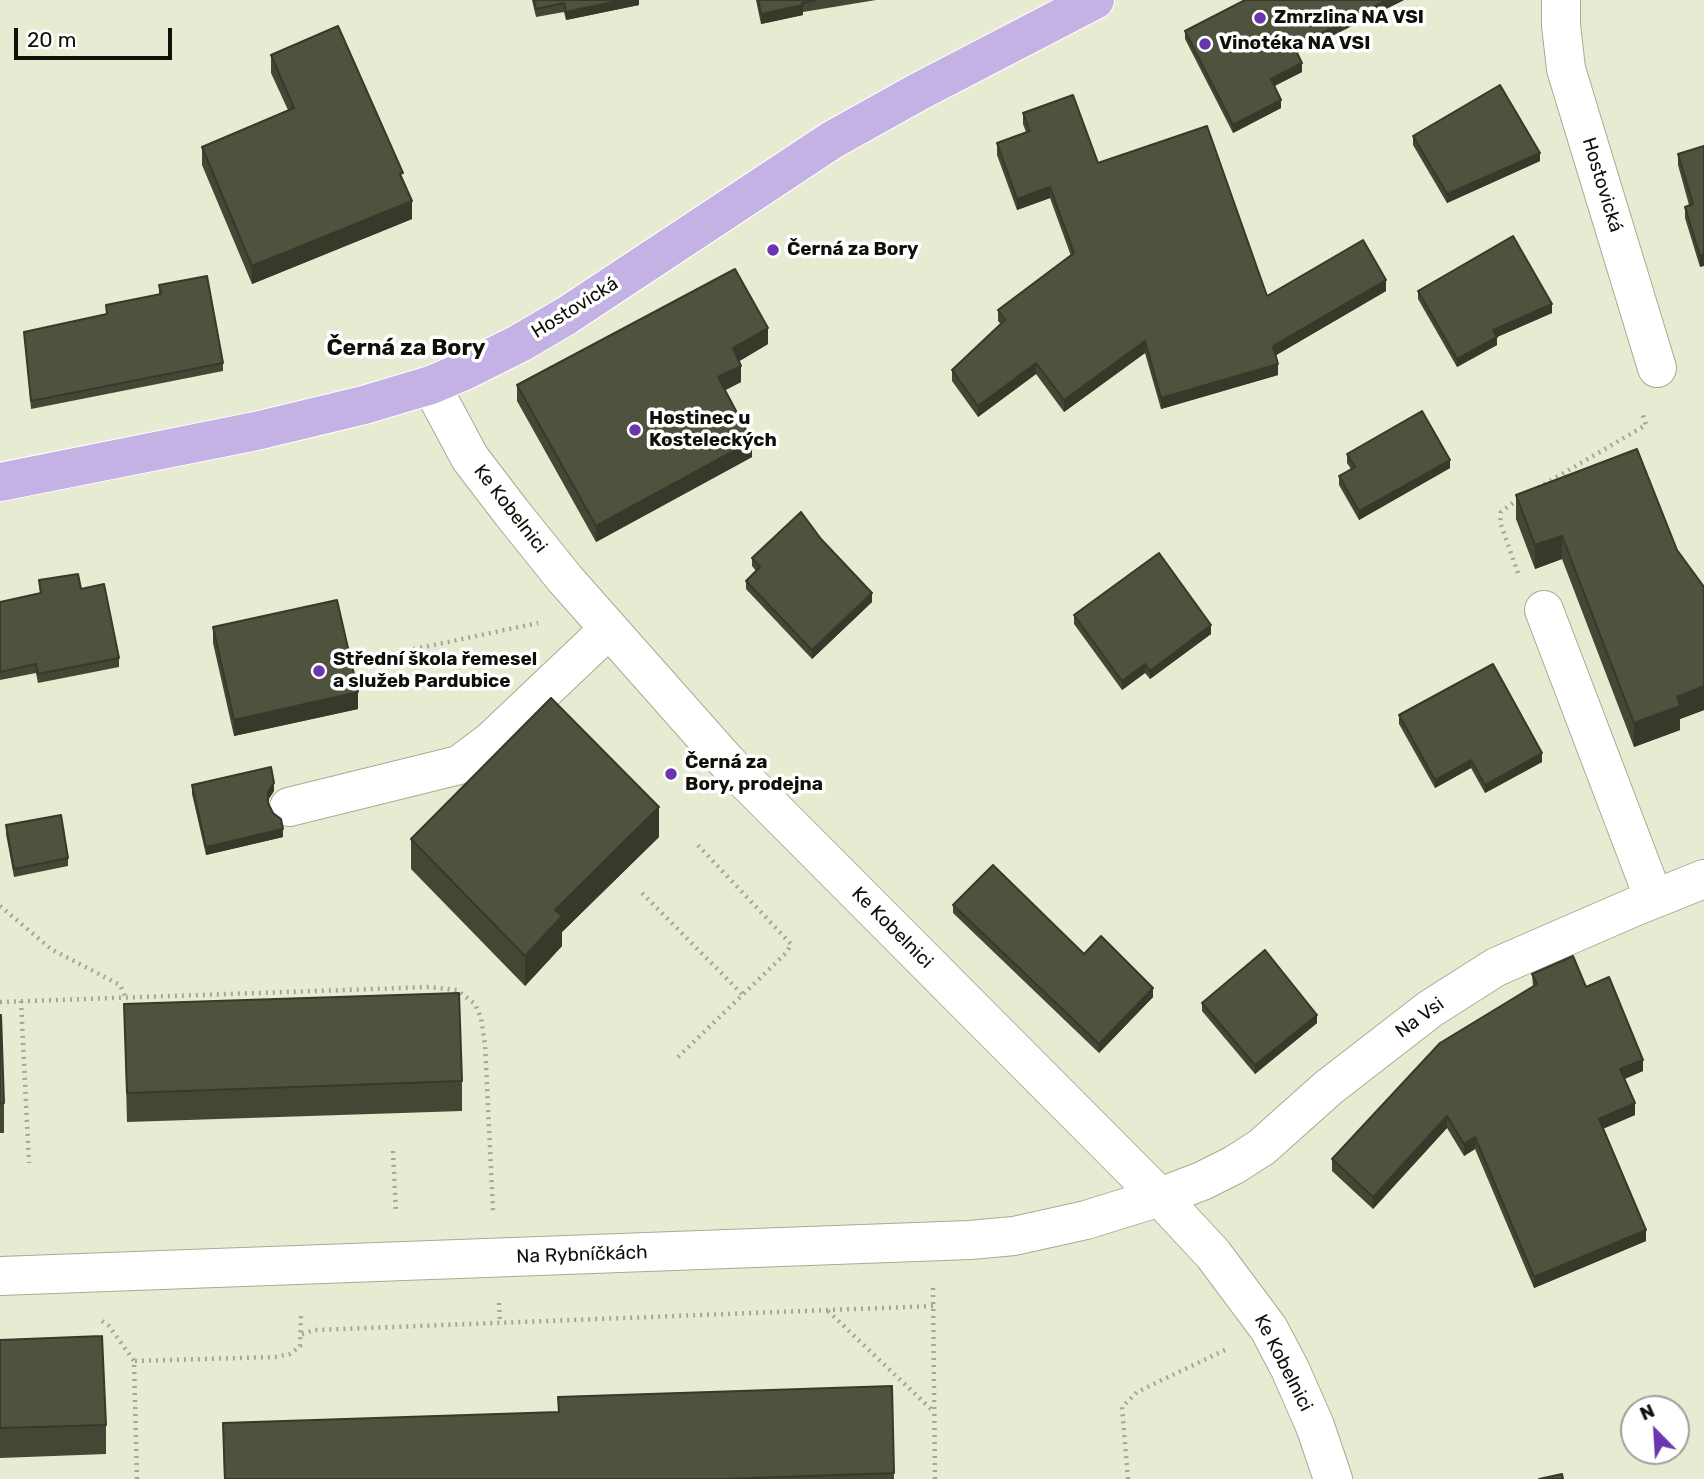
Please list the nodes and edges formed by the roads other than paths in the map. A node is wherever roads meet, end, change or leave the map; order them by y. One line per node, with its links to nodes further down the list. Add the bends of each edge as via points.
1 (1095, 0): 4 (main road, Hostovická, via 832,140 566,316)
2 (1562, 0): 3 (street, Hostovická, via 1566,69)
3 (1657, 368)
4 (431, 385): 5 (main road, Hostovická, via 256,431); 7 (street, Ke Kobelnici, via 470,458)
5 (0, 482)
6 (1544, 610): 10 (street)
7 (609, 629): 8 (street, via 491,741 459,765); 11 (street, Ke Kobelnici, via 727,762)
8 (289, 807)
9 (1704, 879): 10 (street, Na Vsi)
10 (1654, 899): 11 (street, Na Vsi, via 1496,967 1419,1017 1262,1147 1202,1181)
11 (1160, 1197): 12 (street, Na Rybníčkách, via 1014,1236); 13 (street, Ke Kobelnici, via 1213,1254 1269,1329 1315,1426)
12 (0, 1276)
13 (1333, 1479)

